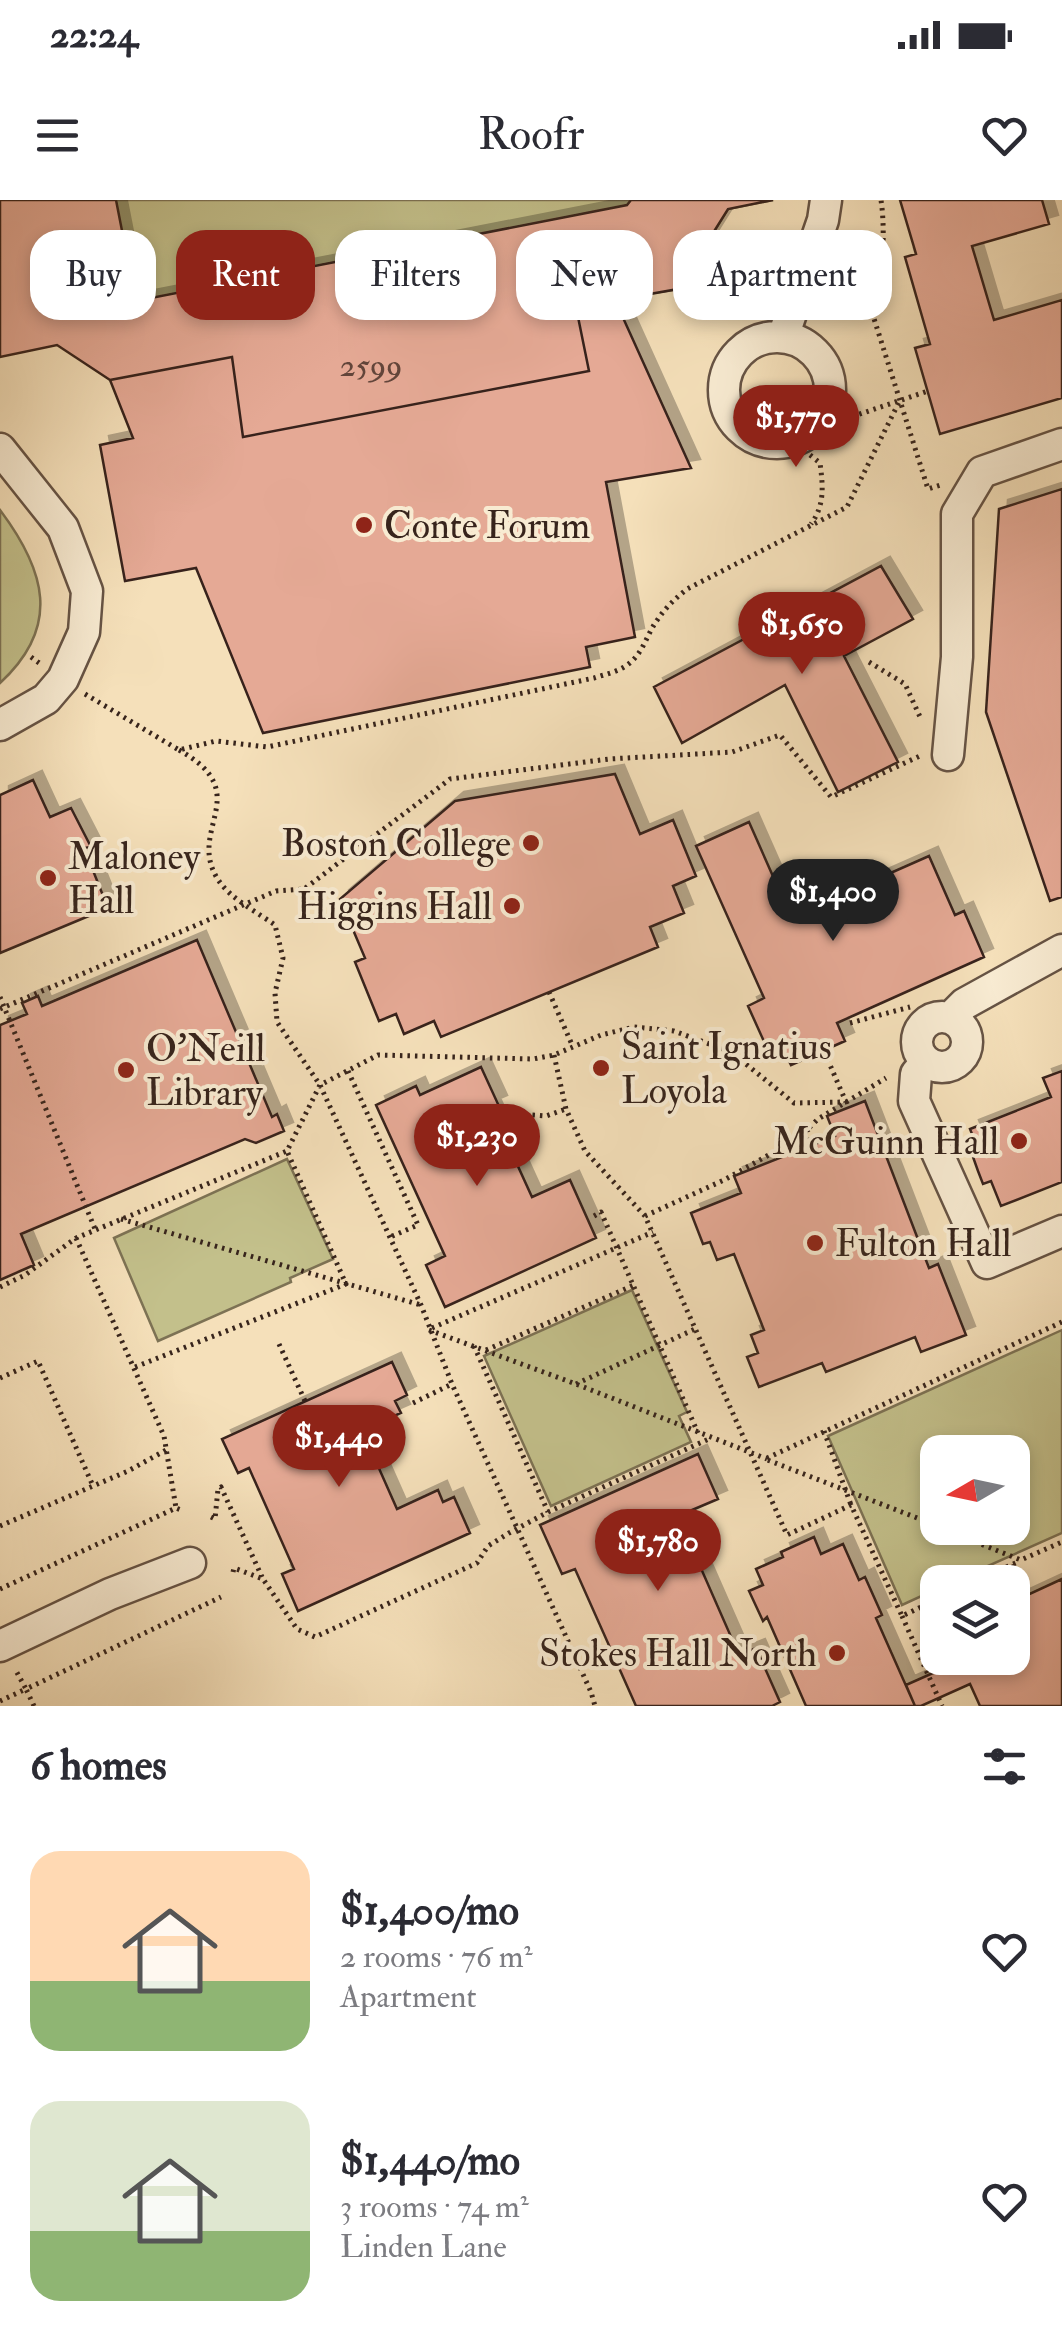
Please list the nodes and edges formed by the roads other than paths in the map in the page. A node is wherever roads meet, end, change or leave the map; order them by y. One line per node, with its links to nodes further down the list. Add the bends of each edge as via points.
1 (826, 200): 2 (street)
2 (783, 337)
3 (1062, 444): 6 (street, via 982,472 957,514 958,658)
4 (0, 448): 5 (street, via 64,528 87,592 84,632 63,679 46,699)
5 (0, 726)
6 (948, 754)
7 (1062, 950): 8 (street, via 951,1017 968,1035 967,1048 950,1066 926,1062 916,1074 914,1101 986,1262)
8 (1062, 1231)
9 (190, 1564): 10 (street)
10 (1, 1646)

